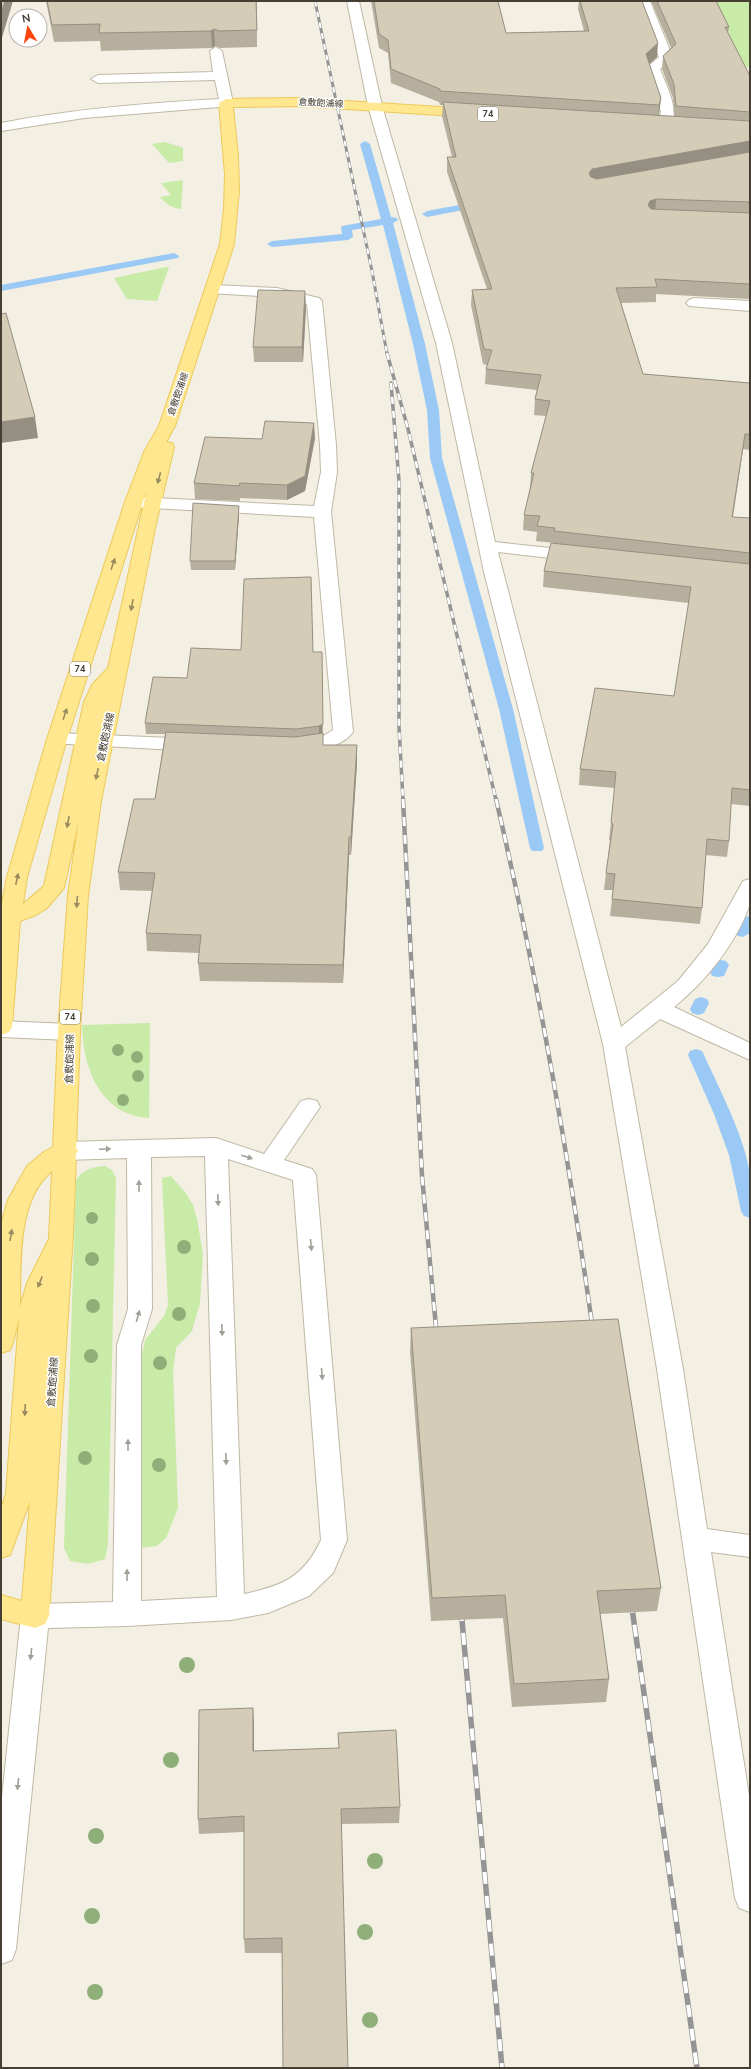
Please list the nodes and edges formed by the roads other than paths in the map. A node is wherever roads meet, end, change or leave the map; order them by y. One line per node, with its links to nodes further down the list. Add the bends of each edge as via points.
1 (353, 1): 7 (street)
2 (644, 1): 10 (street, via 666,58 653,68 668,112)
3 (216, 51): 4 (street)
4 (220, 76): 5 (street); 6 (street)
5 (98, 79)
6 (226, 103): 7 (main road, 倉敷飽浦線 / 74, via 299,102); 12 (street, via 124,110); 13 (main road, 倉敷飽浦線 / 74, via 231,145 231,220)
7 (375, 106): 8 (main road, 倉敷飽浦線 / 74); 18 (street, via 444,343)
8 (483, 114)
9 (649, 124): 10 (main road)
10 (665, 125): 11 (main road)
11 (680, 126)
12 (1, 127)
13 (213, 290): 16 (main road, 倉敷飽浦線 / 74, via 167,426 166,453); 17 (street, via 288,294 314,301 328,445 329,472)
14 (694, 303): 15 (street)
15 (750, 306)
16 (143, 503): 17 (street); 20 (main road, 倉敷飽浦線 / 74, one-way to 16); 21 (main road, 倉敷飽浦線 / 74, one-way to 21, via 118,669)
17 (322, 512): 23 (street, via 342,732 325,743 296,747)
18 (488, 546): 19 (street); 29 (street)
19 (591, 557)
20 (57, 739): 21 (street); 25 (main road, 倉敷飽浦線 / 74, one-way to 20, via 17,877)
21 (94, 741): 22 (street); 25 (main road, one-way to 25, via 54,888 44,901 26,913); 28 (main road, 倉敷飽浦線 / 74, one-way to 28, via 92,801 78,895)
22 (210, 745)
23 (273, 746)
24 (750, 886): 26 (street, via 717,948 686,986)
25 (10, 917): 27 (main road, 倉敷飽浦線 / 74)
26 (658, 1009): 29 (street); 30 (street)
27 (1, 1028): 28 (street)
28 (69, 1032): 34 (main road, 倉敷飽浦線 / 74)
29 (614, 1044): 38 (street, via 670,1369)
30 (750, 1052)
31 (309, 1107): 35 (street)
32 (216, 1147): 33 (street); 35 (street, one-way to 35); 42 (street, one-way to 42)
33 (139, 1148): 34 (street, one-way to 33); 43 (street, one-way to 33, via 129,1345 140,1309)
34 (66, 1150): 36 (main road, 倉敷飽浦線 / 74); 37 (main road, one-way to 34, via 8,1313 10,1235 20,1200 35,1172)
35 (269, 1164): 42 (street, one-way to 42, via 304,1175 322,1369 334,1540 323,1565 299,1588 268,1601)
36 (61, 1234): 40 (main road, one-way to 40, via 39,1282 32,1309 19,1494); 44 (main road, 倉敷飽浦線 / 74)
37 (1, 1344)
38 (696, 1539): 39 (street); 45 (street)
39 (750, 1546)
40 (1, 1547)
41 (1, 1607): 44 (main road)
42 (231, 1608): 43 (street)
43 (127, 1614): 44 (street)
44 (36, 1616): 46 (street, one-way to 46)
45 (750, 1898)
46 (1, 1949)

